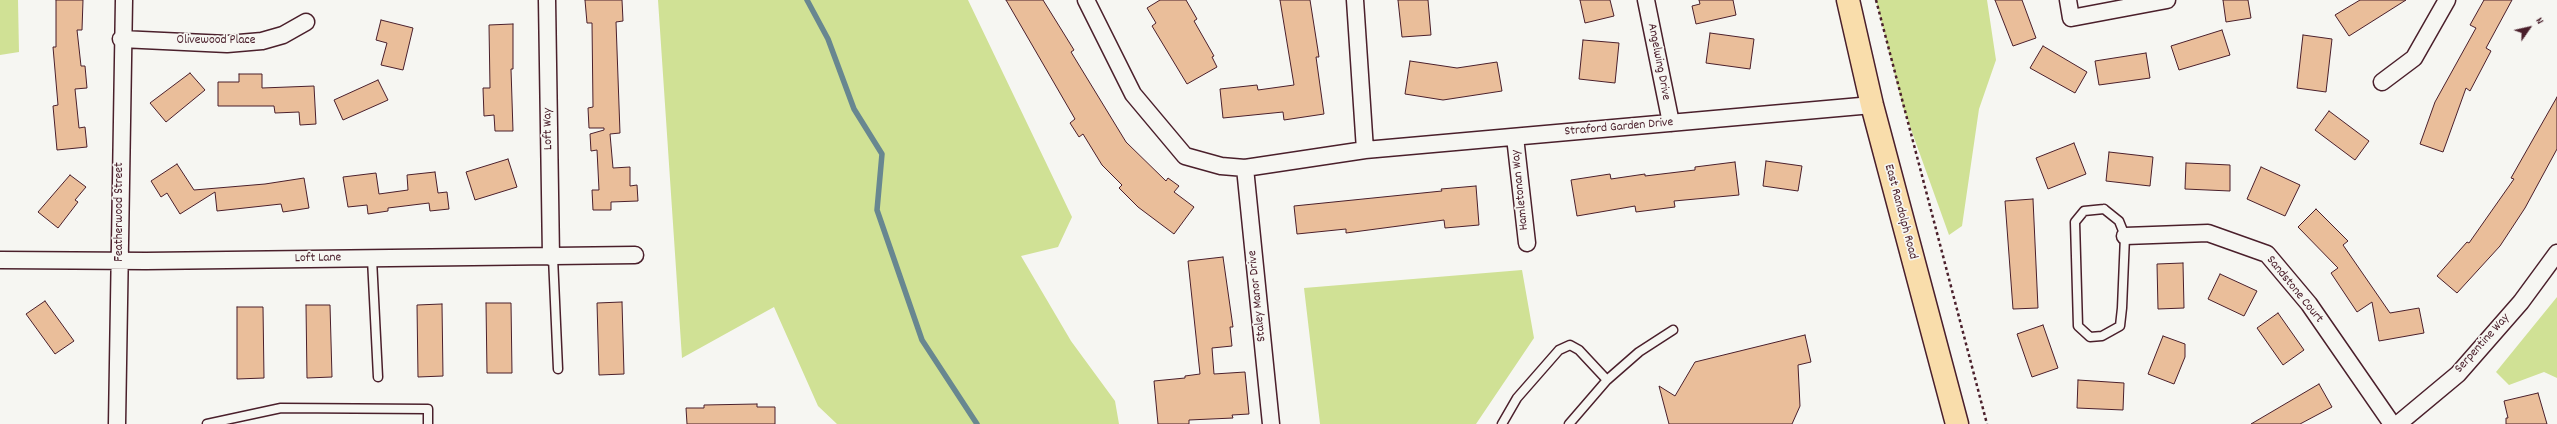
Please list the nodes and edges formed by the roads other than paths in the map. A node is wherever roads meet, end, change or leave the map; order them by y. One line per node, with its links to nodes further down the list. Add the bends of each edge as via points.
1 (124, 0): 11 (street, Featherwood Street)
2 (547, 0): 22 (street, Loft Way)
3 (1086, 0): 17 (street, Straford Garden Drive, via 1133,94 1185,156 1221,166)
4 (1355, 0): 16 (street)
5 (1646, 0): 14 (street, Angelwing Drive)
6 (1848, 0): 13 (main road, East Randolph Road)
7 (2068, 0): 8 (street, via 2071,18)
8 (2166, 0)
9 (2447, 0): 12 (street, via 2414,58)
10 (306, 22): 11 (street, Olivewood Place, via 283,35 262,41 227,44)
11 (121, 39): 25 (street, Featherwood Street)
12 (2382, 82)
13 (1872, 105): 14 (street, Straford Garden Drive); 36 (main road, East Randolph Road)
14 (1671, 123): 15 (street, Straford Garden Drive)
15 (1516, 137): 16 (street, Straford Garden Drive); 19 (street, Hamletonan Way)
16 (1365, 150): 17 (street, Straford Garden Drive)
17 (1244, 168): 33 (street, Staley Manor Drive)
18 (2125, 236): 18 (lane, via 2119,221 2104,209 2084,211 2075,222 2078,326 2090,337 2102,336 2120,326); 37 (street, Sandstone Court, via 2208,232 2267,254 2309,304)
19 (1527, 243)
20 (2557, 253): 38 (street, Serpentine Way, via 2521,302 2458,374)
21 (635, 255): 22 (street, Loft Lane)
22 (552, 257): 23 (street, Loft Lane); 27 (lane)
23 (372, 259): 25 (street, Loft Lane); 28 (lane)
24 (0, 260): 25 (street, Loft Lane)
25 (120, 261): 30 (street, Featherwood Street)
26 (1673, 330): 29 (lane, via 1639,352)
27 (558, 369)
28 (378, 377)
29 (1607, 380): 34 (lane, via 1579,350 1570,345 1559,350 1517,398); 35 (lane)
30 (117, 424)
31 (208, 424): 32 (lane, via 281,408 428,409)
32 (428, 424)
33 (1271, 424)
34 (1502, 424)
35 (1569, 424)
36 (1957, 424)
37 (2392, 424)
38 (2398, 424)

